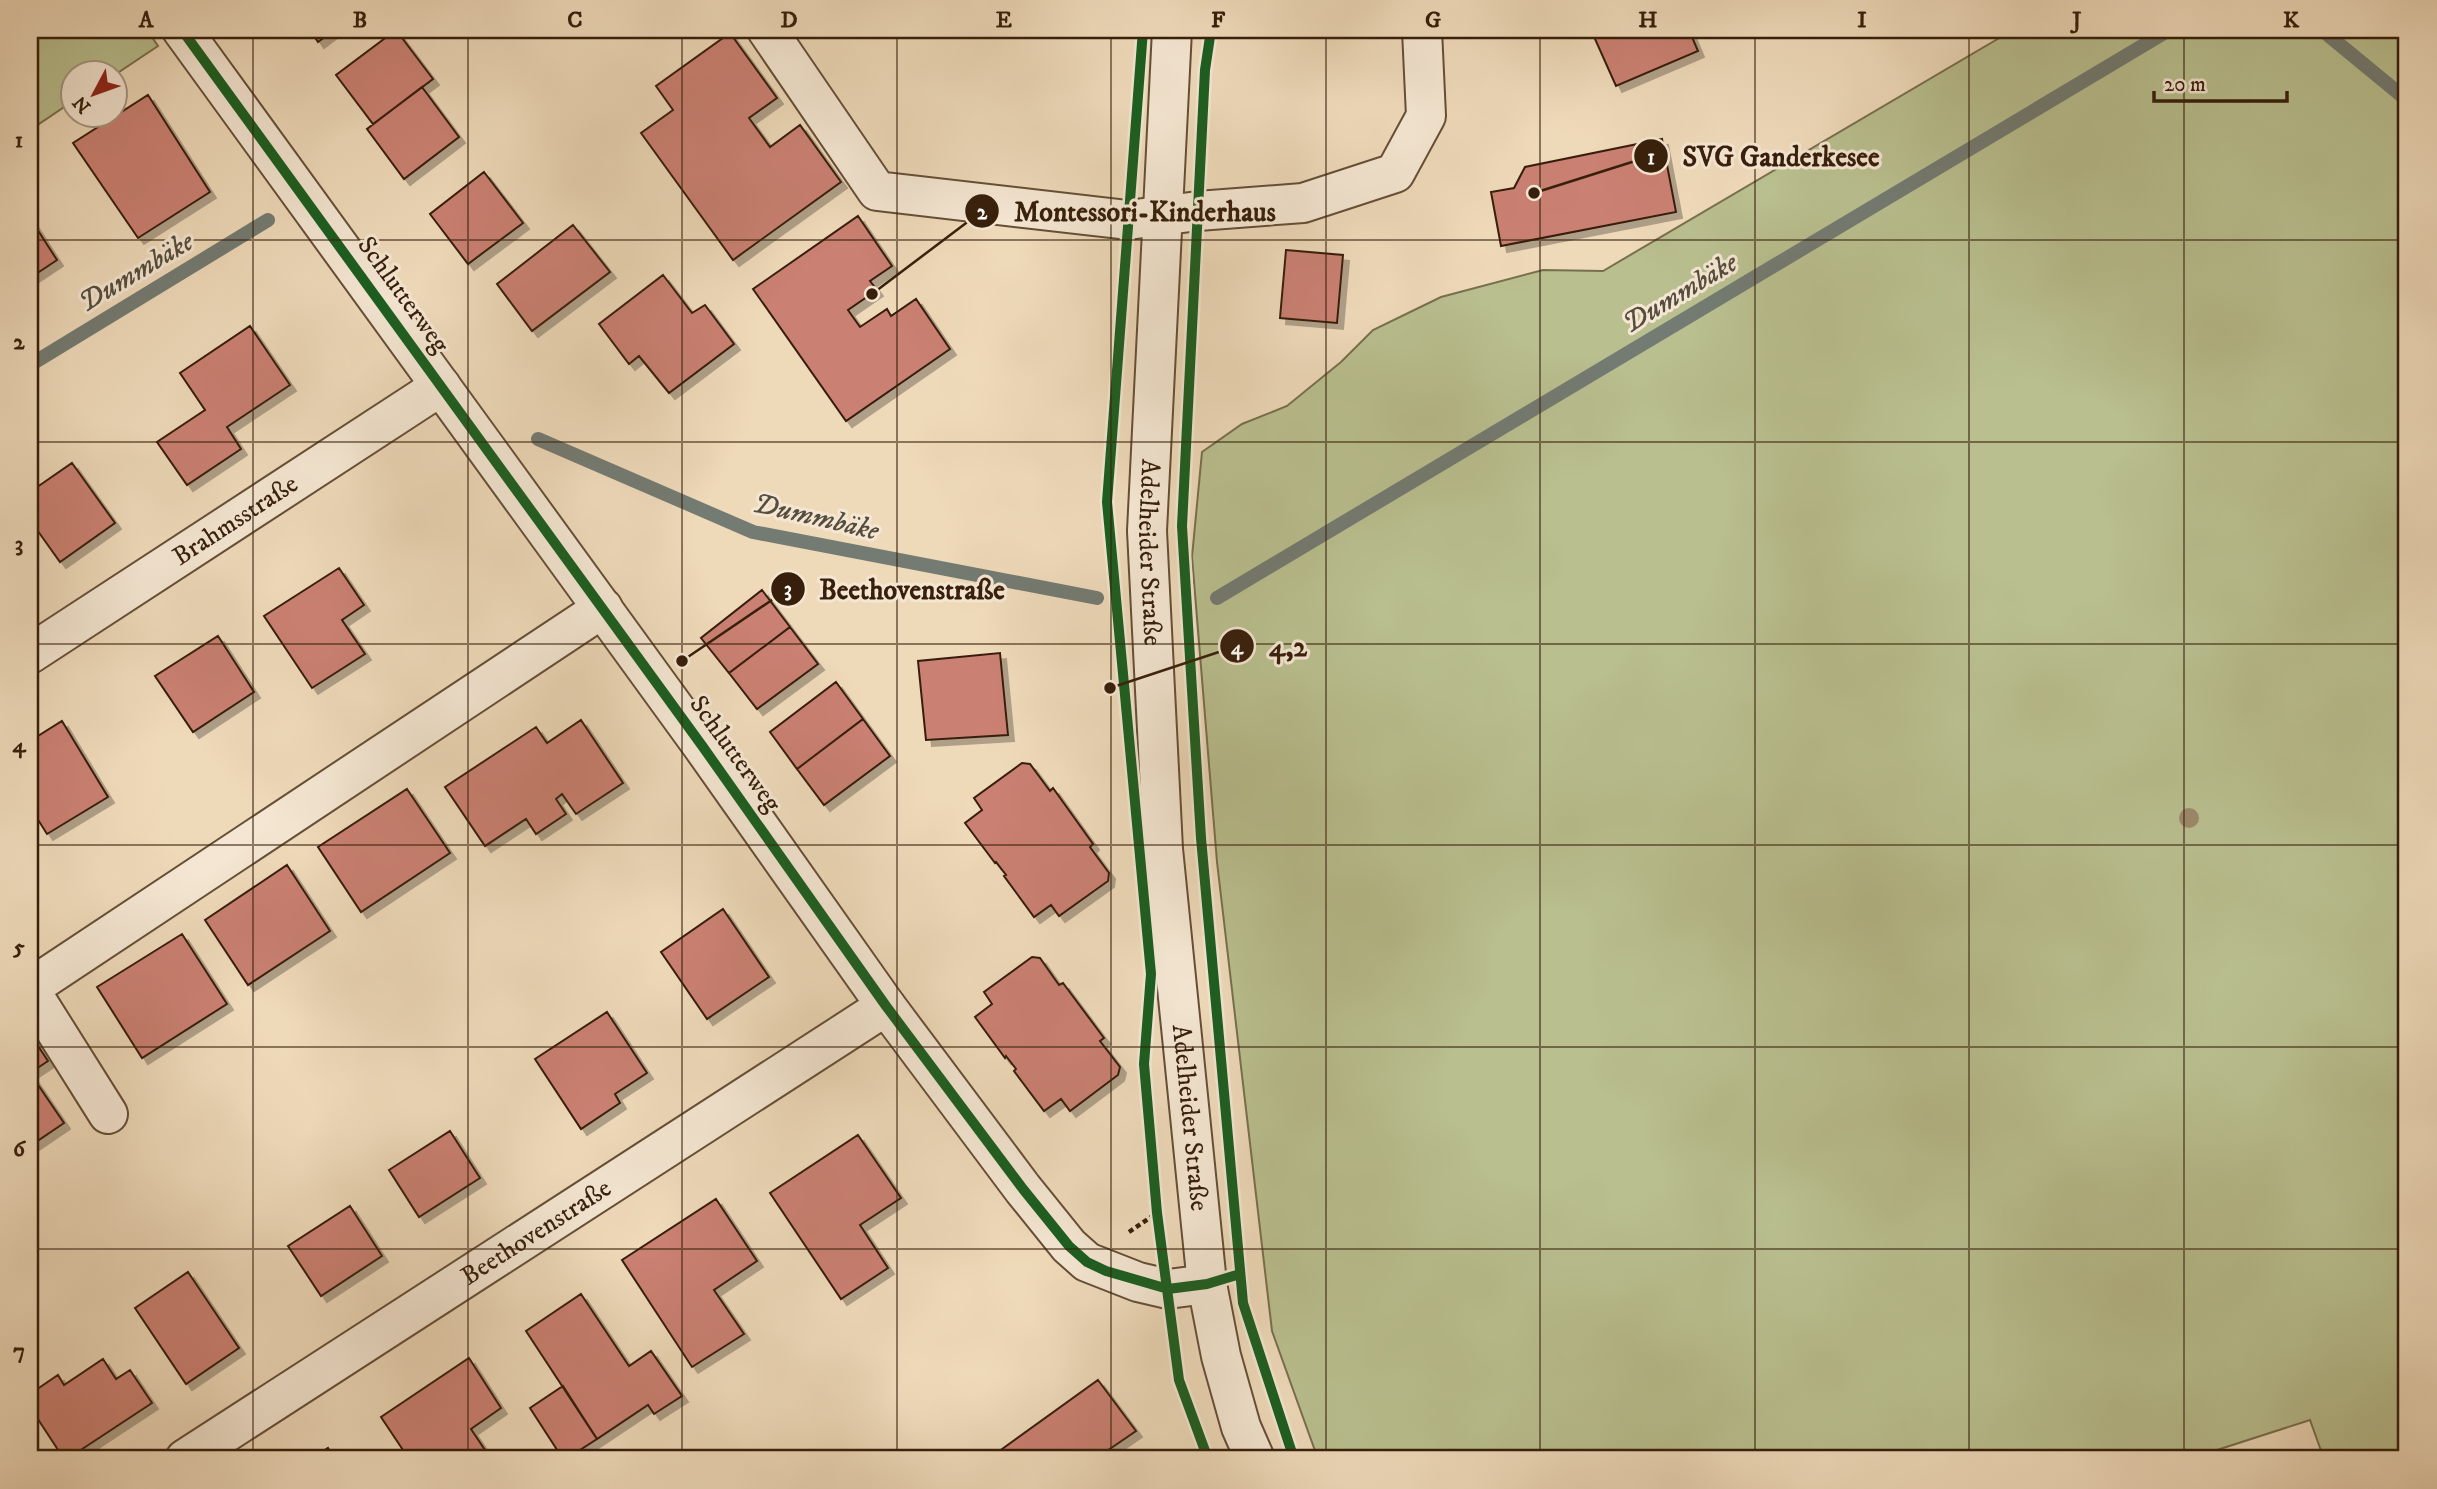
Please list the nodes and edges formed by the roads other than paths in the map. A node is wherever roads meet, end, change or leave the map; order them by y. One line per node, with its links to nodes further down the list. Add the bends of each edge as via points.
1 (182, 30): 6 (street, Schlutterweg)
2 (767, 30): 5 (street, via 877,191 1128,220)
3 (1172, 30): 5 (street, Adelheider Straße)
4 (1422, 30): 5 (street, via 1426,116 1395,173 1303,203)
5 (1179, 214): 12 (street, Adelheider Straße, via 1147,531 1163,849)
6 (441, 386): 7 (street, Schlutterweg); 8 (street, Brahmsstraße)
7 (603, 608): 9 (street); 10 (street, Schlutterweg)
8 (30, 654)
9 (30, 989): 11 (street)
10 (886, 1006): 12 (street, Schlutterweg, via 1024,1189 1087,1262 1120,1277 1168,1289); 13 (street, Beethovenstraße)
11 (108, 1114)
12 (1207, 1284): 14 (street, Adelheider Straße, via 1221,1356)
13 (185, 1459)
14 (1255, 1459)

